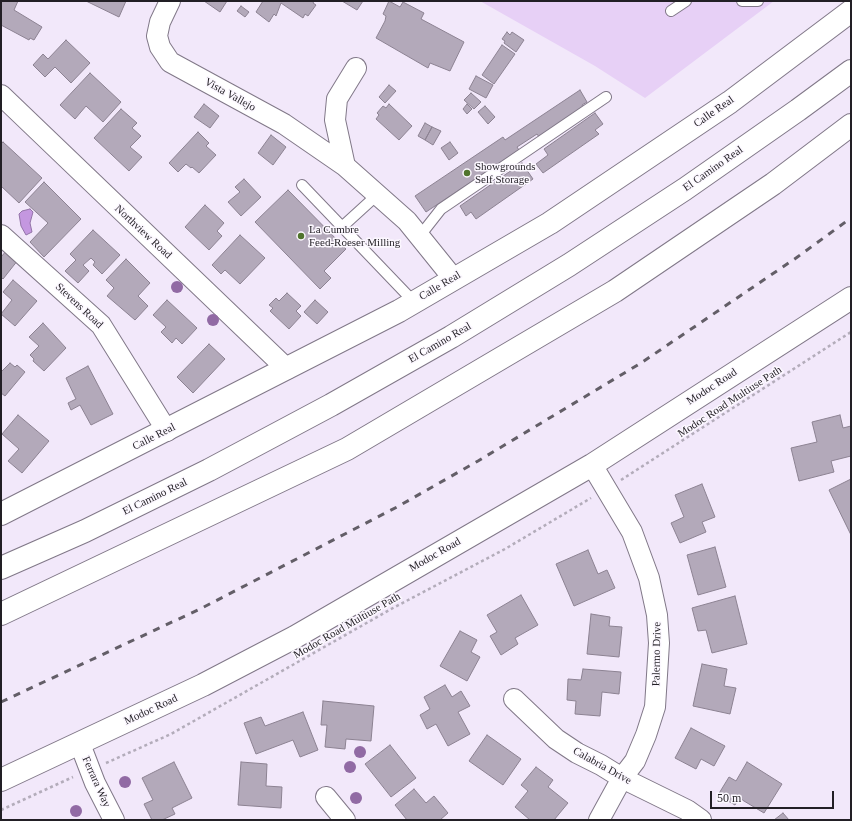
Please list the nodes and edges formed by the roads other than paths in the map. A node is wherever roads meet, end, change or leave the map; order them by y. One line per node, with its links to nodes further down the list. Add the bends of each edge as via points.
1 (170, 1): 12 (street, Vista Vallejo, via 160,22 157,36 160,48 170,62 284,124)
2 (686, 1): 5 (lane)
3 (742, 1): 4 (lane)
4 (758, 1)
5 (671, 11)
6 (851, 11): 18 (main road, Calle Real, via 730,102 640,163 550,223)
7 (356, 68): 12 (street, via 337,99 335,120)
8 (851, 71): 25 (main road, El Camino Real, via 685,189 569,265 451,337 209,470 86,531)
9 (1, 95): 21 (street, Northview Road)
10 (606, 97): 17 (lane, via 441,208)
11 (851, 125): 26 (main road, via 772,184 615,290 347,449)
12 (346, 166): 14 (street, Vista Vallejo)
13 (302, 185): 15 (lane)
14 (377, 195): 15 (lane); 17 (street, Vista Vallejo, via 407,221)
15 (343, 226): 20 (lane)
16 (1, 235): 22 (street, Stevens Road, via 101,325)
17 (419, 237): 18 (street, Vista Vallejo)
18 (453, 278): 20 (main road, Calle Real)
19 (851, 298): 23 (main road, Modoc Road)
20 (414, 302): 21 (main road, Calle Real)
21 (287, 369): 22 (main road, Calle Real)
22 (167, 431): 24 (main road, Calle Real)
23 (592, 465): 28 (main road, Modoc Road, via 294,637 203,685); 29 (street, Palermo Drive, via 632,532 650,578 657,615 659,643 655,707 635,761)
24 (1, 514)
25 (1, 568)
26 (1, 614)
27 (514, 699): 29 (street, Calabria Drive, via 556,739)
28 (80, 744): 30 (main road, Modoc Road); 32 (street, Ferrara Way, via 95,783)
29 (622, 778): 34 (street, Palermo Drive); 35 (street, Calabria Drive, via 687,810)
30 (1, 780)
31 (326, 797): 33 (street)
32 (114, 820)
33 (345, 820)
34 (599, 820)
35 (701, 820)

